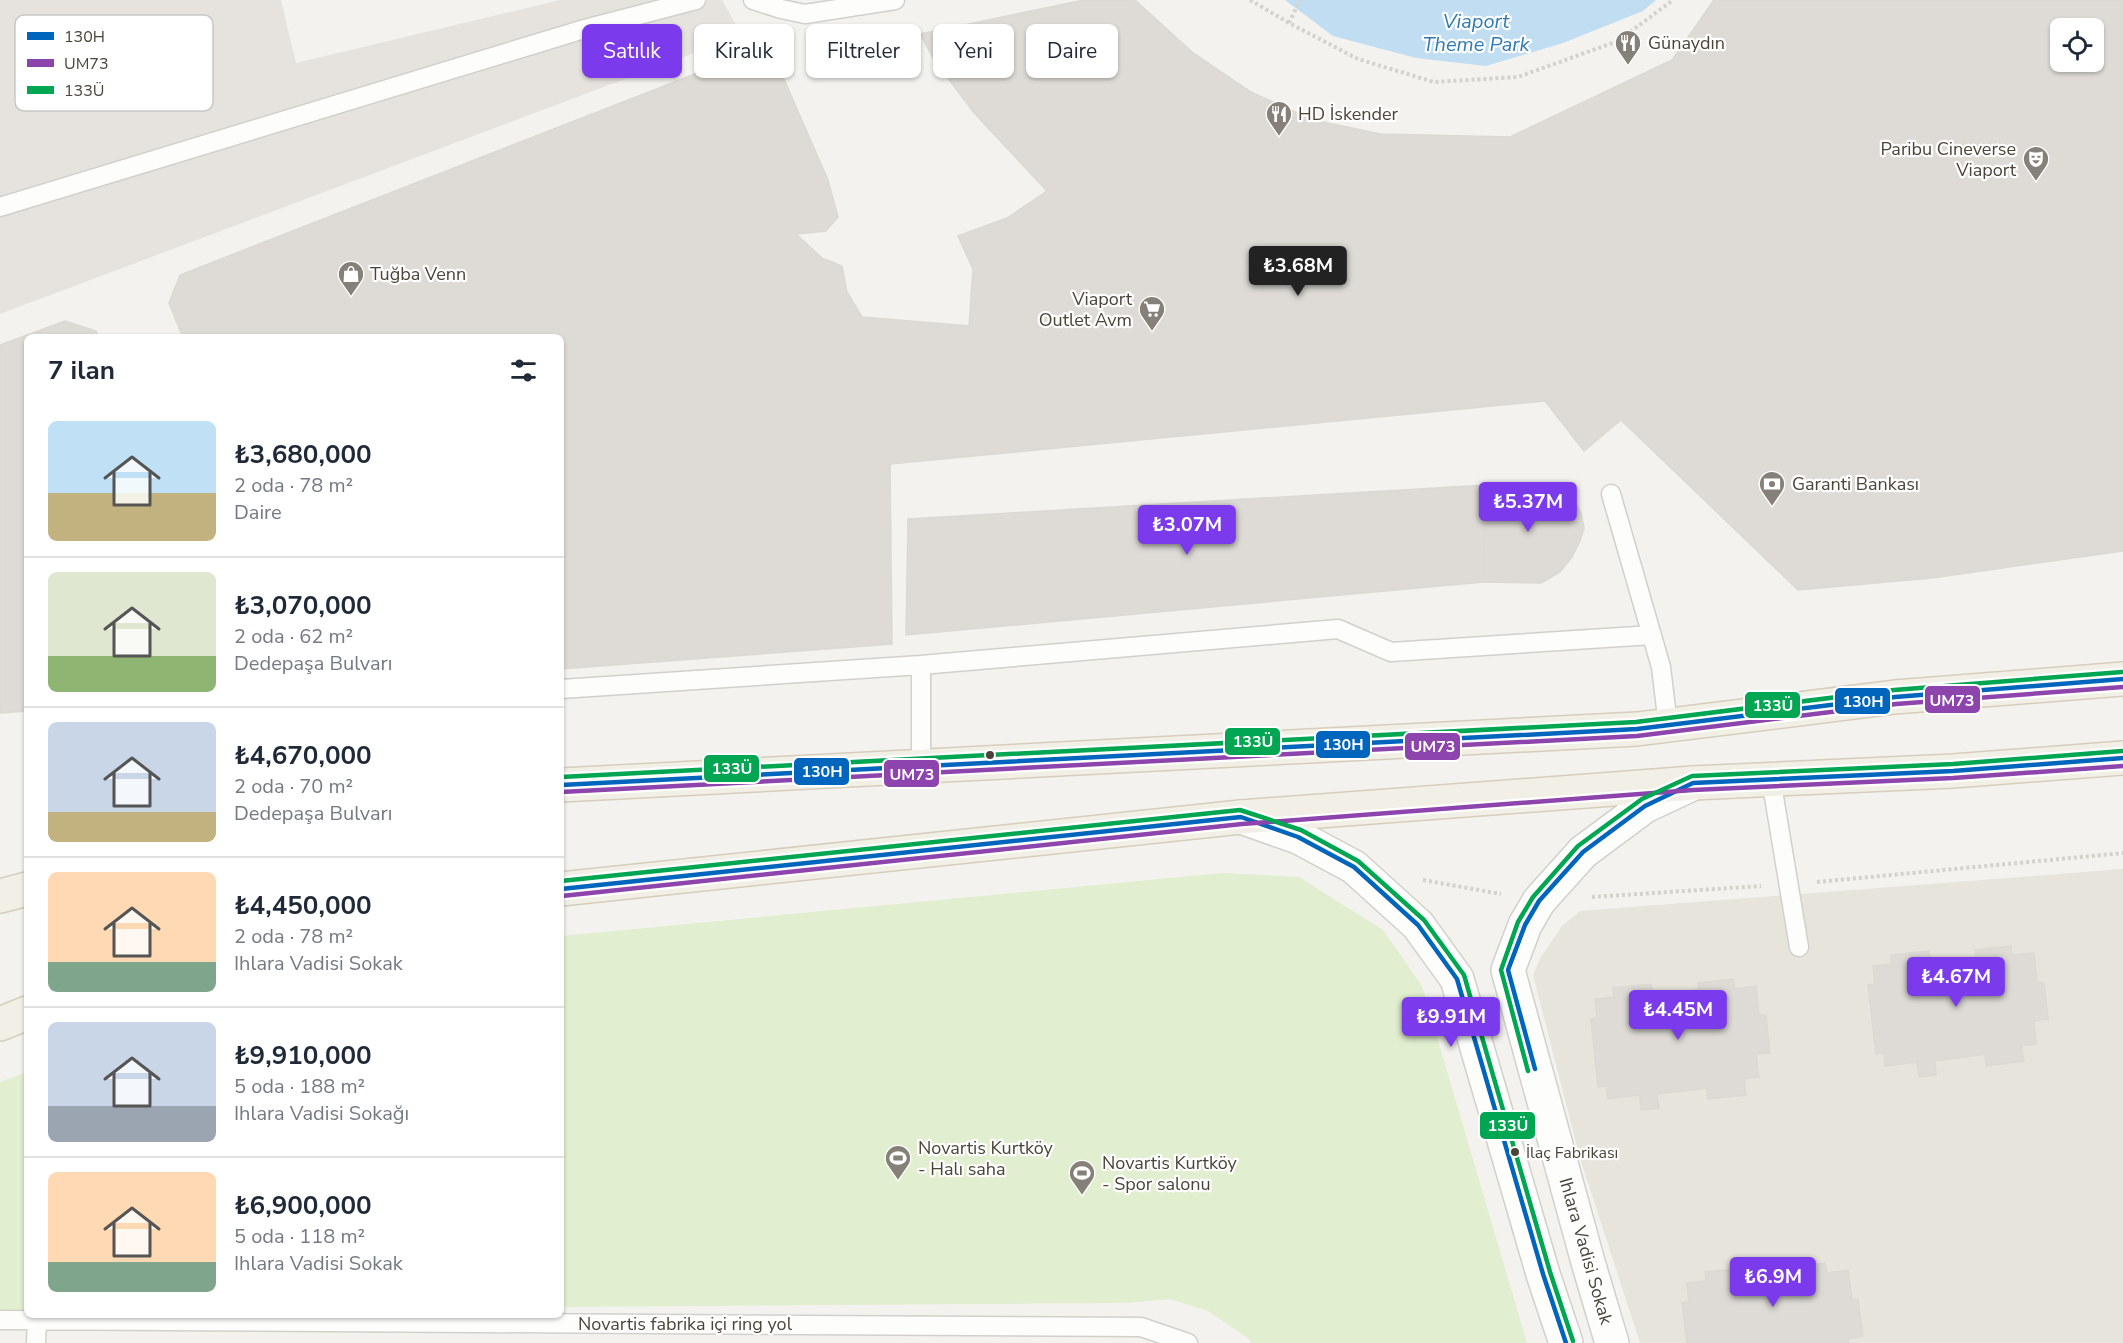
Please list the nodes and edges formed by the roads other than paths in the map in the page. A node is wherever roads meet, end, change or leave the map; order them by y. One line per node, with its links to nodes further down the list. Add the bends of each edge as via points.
1 (696, 0): 4 (lane, via 581,30)
2 (753, 0): 3 (lane, via 805,14)
3 (895, 0)
4 (0, 207)
5 (1611, 494): 6 (lane)
6 (1652, 635): 7 (lane, via 1391,652 1338,629); 10 (lane, via 1661,668)
7 (921, 665): 9 (lane); 12 (lane)
8 (2123, 679): 10 (main road, via 1894,697)
9 (564, 689)
10 (1668, 725): 12 (main road)
11 (2123, 758): 13 (main road)
12 (921, 765): 15 (main road)
13 (1771, 779): 14 (main road); 20 (lane)
14 (1693, 783): 16 (main road); 28 (street, Ihlara Vadisi Sokak, via 1645,806 1583,852 1539,901 1508,970)
15 (564, 785)
16 (1241, 817): 17 (main road); 27 (street, via 1298,837 1354,867 1419,925 1457,979)
17 (564, 889)
18 (24, 890): 19 (main road)
19 (0, 896)
20 (1799, 947)
21 (24, 1014): 22 (main road)
22 (0, 1024)
23 (0, 1320): 24 (lane, Novartis fabrika içi ring yol)
24 (37, 1320): 25 (lane); 26 (lane, Novartis fabrika içi ring yol, via 1141,1327)
25 (36, 1343)
26 (1188, 1343)
27 (1566, 1343)
28 (1612, 1343)

